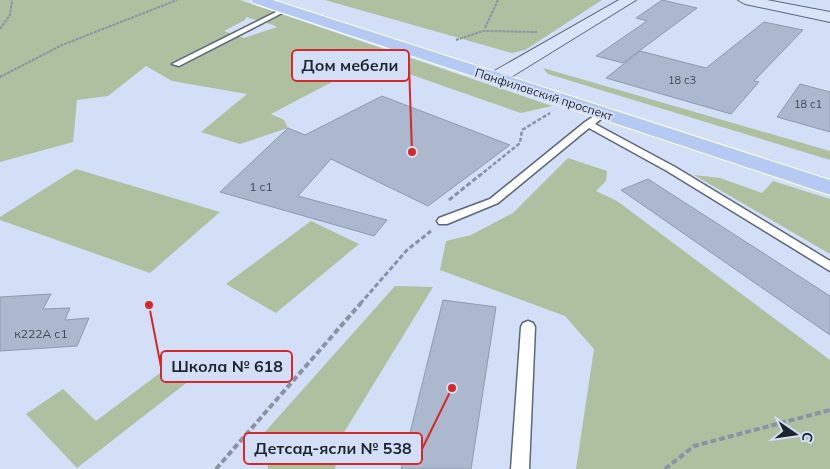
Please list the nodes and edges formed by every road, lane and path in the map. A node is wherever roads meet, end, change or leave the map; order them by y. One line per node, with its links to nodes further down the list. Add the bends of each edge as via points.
1 (12, 0): 10 (path, via 10,15)
2 (176, 0): 15 (path, via 62,45)
3 (258, 0): 7 (main road, Панфиловский проспект)
4 (498, 0): 9 (path)
5 (629, 0): 14 (street)
6 (745, 0): 8 (street)
7 (285, 4): 13 (lane); 14 (main road, Панфиловский проспект)
8 (828, 15)
9 (485, 28)
10 (0, 29)
11 (538, 32): 12 (path, via 483,31)
12 (456, 40)
13 (176, 64)
14 (502, 74): 17 (main road, Панфиловский проспект); 18 (main road, Панфиловский проспект)
15 (0, 76)
16 (555, 110): 20 (path, via 522,130 520,143 440,208)
17 (595, 119): 19 (main road, Панфиловский проспект); 20 (lane, via 494,201); 21 (lane)
18 (830, 172)
19 (830, 188)
20 (443, 221): 24 (path, via 406,250)
21 (830, 267)
22 (528, 327): 25 (lane)
23 (830, 410): 26 (path, via 694,446)
24 (216, 469)
25 (520, 469)
26 (665, 469)

